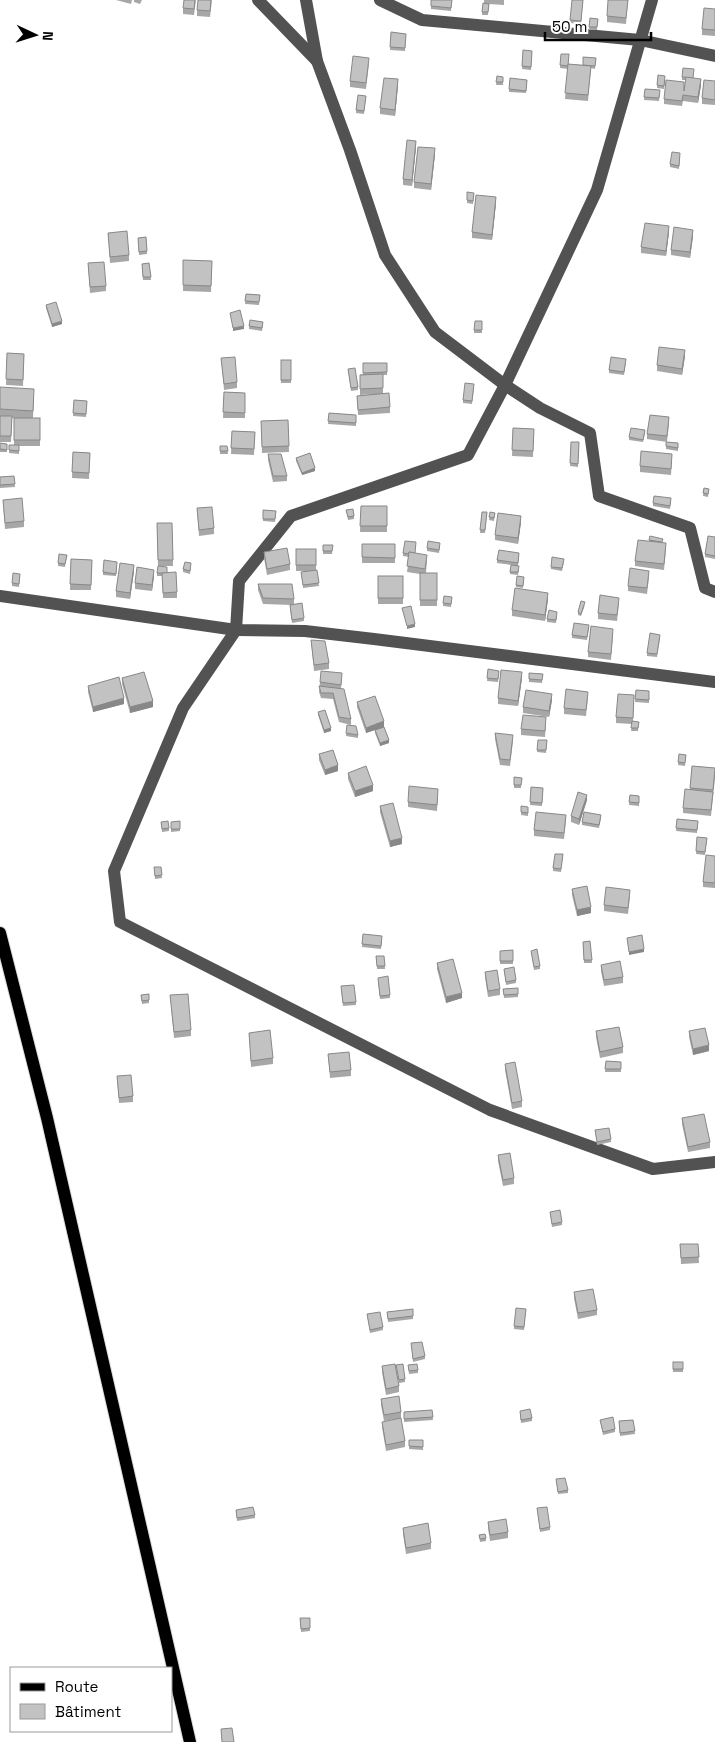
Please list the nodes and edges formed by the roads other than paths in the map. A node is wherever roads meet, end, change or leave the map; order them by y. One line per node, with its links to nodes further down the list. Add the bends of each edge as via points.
1 (258, 0): 7 (street)
2 (306, 0): 7 (street)
3 (380, 0): 5 (street, via 422,20)
4 (652, 0): 5 (street)
5 (640, 40): 6 (street); 8 (street, via 597,190)
6 (715, 56)
7 (317, 61): 8 (street, via 385,255 435,332)
8 (505, 385): 9 (street, via 540,408 590,433 599,496 690,528 705,588); 11 (street, via 468,455 290,516 238,581)
9 (715, 592)
10 (0, 596): 11 (street)
11 (236, 630): 12 (street, via 305,631 374,638); 14 (street, via 183,708 114,871 120,922 490,1110 653,1169)
12 (715, 682)
13 (0, 933): 15 (main road, via 47,1118)
14 (715, 1162)
15 (190, 1742)

